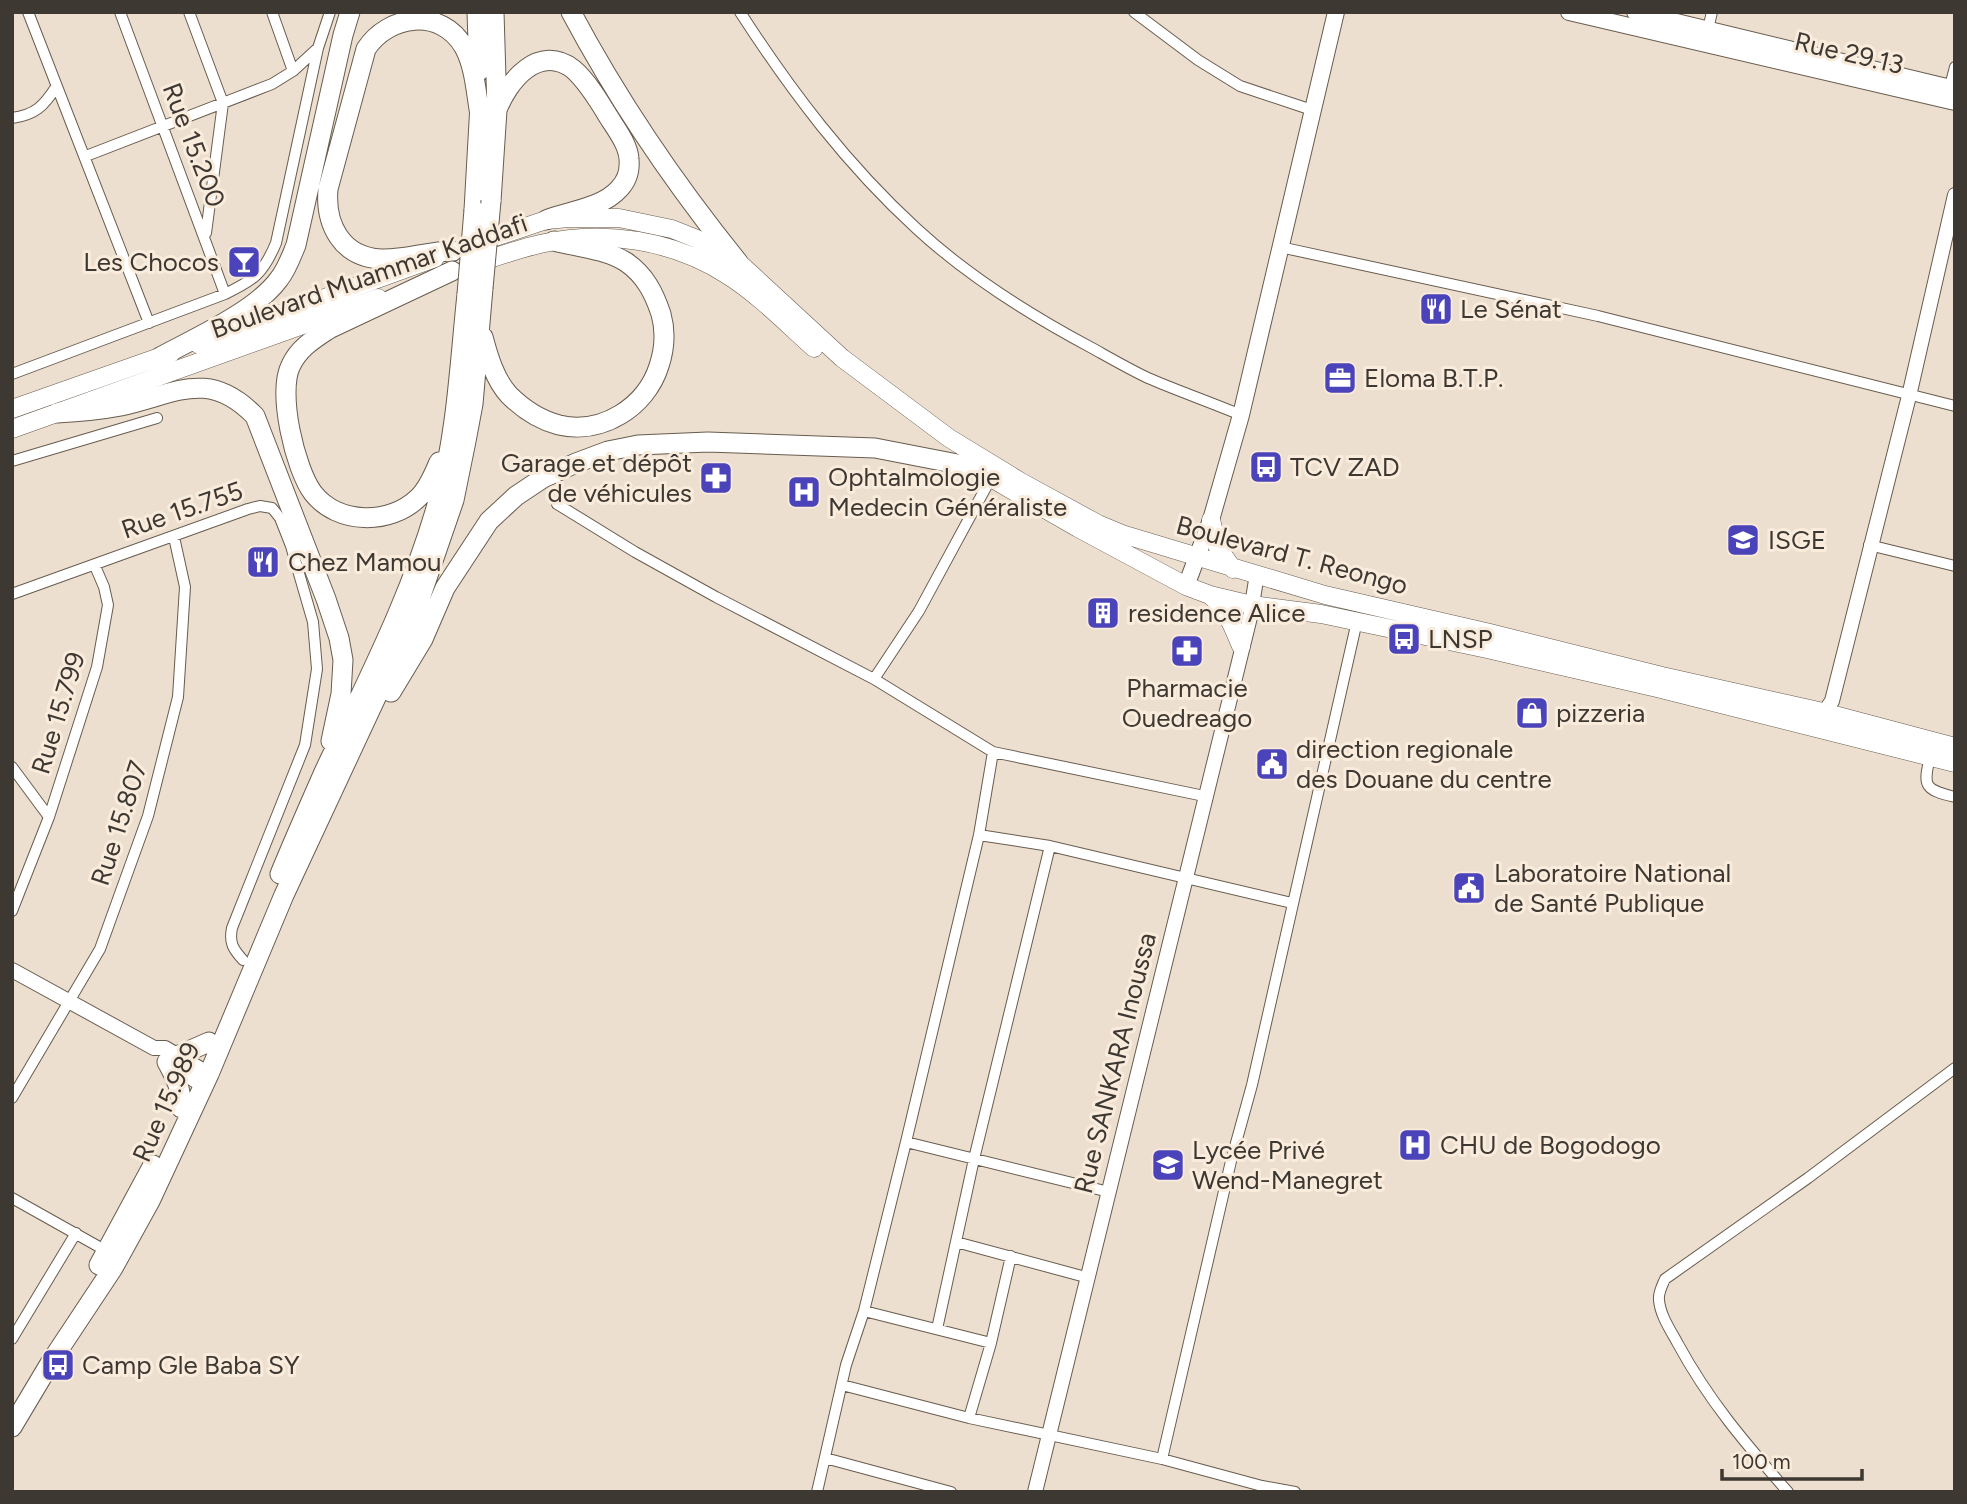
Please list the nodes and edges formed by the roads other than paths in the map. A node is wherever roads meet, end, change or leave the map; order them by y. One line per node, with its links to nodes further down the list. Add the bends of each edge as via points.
1 (28, 12): 20 (street)
2 (120, 12): 26 (street, Rue 15.200)
3 (190, 12): 22 (street)
4 (272, 12): 19 (street)
5 (330, 12): 17 (street)
6 (350, 12): 41 (highway, via 289,262 278,281 250,306)
7 (477, 12): 24 (highway)
8 (494, 12): 24 (highway)
9 (571, 12): 35 (highway, via 611,86)
10 (740, 12): 48 (street, via 816,121 918,230 982,281 1051,326 1147,377)
11 (1134, 12): 23 (street, via 1240,86)
12 (1336, 12): 23 (main road)
13 (1569, 12): 21 (main road, Rue 29.13)
14 (1635, 12): 16 (main road)
15 (1712, 12): 16 (street)
16 (1708, 29): 21 (main road)
17 (318, 48): 19 (street); 38 (street, via 271,254 249,282)
18 (1955, 67): 21 (street)
19 (293, 71): 22 (street)
20 (56, 87): 25 (street, via 39,110); 27 (street)
21 (1951, 95)
22 (223, 103): 26 (street); 30 (street)
23 (1312, 110): 33 (main road)
24 (489, 112): 29 (highway, via 516,77 530,66 551,60 573,69 624,142 629,161 619,190 604,201); 34 (highway, via 469,59 459,40 446,29 426,21 401,21 366,49 328,189 331,225 344,243 359,253 380,259 434,251); 37 (highway, bridge)
25 (12, 118)
26 (162, 125): 27 (street); 30 (street, Rue 15.200)
27 (86, 156): 40 (street)
28 (1955, 195): 43 (street)
29 (547, 220): 31 (main road, Boulevard Muammar Kaddafi, via 620,218); 34 (main road, Boulevard Muammar Kaddafi)
30 (205, 237): 38 (street, Rue 15.200)
31 (697, 239): 35 (main road, Boulevard T. Reongo)
32 (554, 241): 34 (main road, Boulevard Muammar Kaddafi); 36 (main road, Boulevard Muammar Kaddafi, via 613,237 643,241 707,263); 39 (highway, via 624,261 639,272 656,296 664,323 664,349 650,388 640,400 615,418 586,425 560,425 531,414 508,393 493,370)
33 (1280, 247): 43 (street, via 1598,316); 48 (main road)
34 (452, 261): 41 (main road, Boulevard Muammar Kaddafi); 46 (main road, Boulevard Muammar Kaddafi); 47 (highway, via 320,335 297,354 285,382 285,406 313,493 338,511 364,518 382,518 419,497 446,446)
35 (738, 262): 58 (main road, Boulevard T. Reongo, via 842,358 949,438 1098,524)
36 (743, 286): 52 (main road, Boulevard T. Reongo, via 896,414)
37 (475, 291): 39 (highway); 47 (highway)
38 (225, 294): 40 (street)
39 (480, 322): 77 (highway, via 473,404 454,500 414,616)
40 (149, 323): 42 (street)
41 (160, 357): 45 (main road, Boulevard Muammar Kaddafi)
42 (12, 374)
43 (1909, 396): 44 (street); 57 (street)
44 (1955, 406)
45 (12, 409)
46 (57, 413): 50 (main road, Boulevard Muammar Kaddafi); 77 (highway, via 122,405 198,387 231,396 255,416 339,638 341,694)
47 (454, 414): 77 (highway, via 440,491 415,572)
48 (1241, 415): 55 (main road)
49 (157, 418): 51 (street)
50 (12, 429)
51 (12, 461)
52 (973, 467): 53 (main road, Boulevard T. Reongo); 77 (highway, via 875,448 708,442 608,451 543,478 489,521 469,548 423,639)
53 (991, 478): 63 (main road, Boulevard T. Reongo); 69 (street, via 919,611)
54 (557, 504): 69 (street, via 716,597)
55 (1211, 520): 58 (main road); 61 (main road, via 1218,548)
56 (174, 537): 59 (street, Rue 15.755); 86 (street, Rue 15.755, via 248,509 272,508 291,546 313,622 317,669 305,745 232,929 230,940); 88 (street, Rue 15.807, via 185,587 173,720 148,816 107,932)
57 (1869, 545): 60 (street); 70 (street)
58 (1195, 557): 61 (main road, Boulevard T. Reongo); 63 (main road)
59 (95, 566): 64 (street, Rue 15.755); 80 (street, Rue 15.799, via 108,605 104,634)
60 (1955, 566)
61 (1233, 569): 62 (main road, Boulevard T. Reongo)
62 (1257, 574): 66 (street, Rue SANKARA Inoussa); 70 (main road, Boulevard T. Reongo, via 1325,595 1662,676)
63 (1186, 586): 65 (main road, Boulevard T. Reongo)
64 (12, 594)
65 (1210, 595): 66 (main road, Boulevard T. Reongo); 68 (main road, via 1231,619)
66 (1252, 606): 67 (main road, Boulevard T. Reongo); 68 (street, Rue SANKARA Inoussa)
67 (1357, 621): 71 (main road, Boulevard T. Reongo, via 1657,688); 84 (street)
68 (1241, 646): 78 (street, Rue SANKARA Inoussa)
69 (874, 679): 73 (street)
70 (1830, 709): 71 (street); 72 (main road, Boulevard T. Reongo)
71 (1823, 731): 74 (main road, Boulevard T. Reongo)
72 (1955, 747)
73 (993, 752): 78 (street); 81 (street)
74 (1930, 758): 75 (main road, Boulevard T. Reongo); 79 (street, via 1927,784 1933,791)
75 (1955, 763)
76 (12, 767): 80 (street)
77 (330, 777): 86 (highway); 92 (highway, Rue 15.989, via 284,895)
78 (1204, 796): 83 (street, Rue SANKARA Inoussa)
79 (1955, 797)
80 (50, 817): 85 (street, Rue 15.799)
81 (979, 835): 82 (street); 95 (street)
82 (1050, 846): 83 (street); 96 (street)
83 (1185, 876): 84 (street); 97 (street, Rue SANKARA Inoussa)
84 (1292, 903): 114 (street)
85 (12, 911)
86 (243, 960): 89 (highway)
87 (12, 970): 88 (street)
88 (69, 1002): 90 (street); 93 (street, Rue 15.807)
89 (209, 1042): 90 (highway); 92 (highway)
90 (166, 1055): 92 (street); 94 (highway, via 178,1080)
91 (1955, 1068): 122 (street, via 1665,1279 1660,1290 1668,1325 1700,1384)
92 (201, 1077): 94 (highway); 101 (highway, Rue 15.989, via 150,1201)
93 (14, 1093)
94 (181, 1108): 101 (highway)
95 (906, 1142): 96 (street); 104 (street)
96 (974, 1159): 97 (street); 100 (street)
97 (1109, 1192): 103 (street, Rue SANKARA Inoussa)
98 (12, 1198): 99 (street)
99 (76, 1233): 101 (street); 106 (street)
100 (956, 1241): 102 (street); 105 (street)
101 (113, 1255): 109 (highway); 111 (highway, Rue 15.989)
102 (1011, 1256): 103 (street); 107 (street)
103 (1089, 1278): 112 (street, Rue SANKARA Inoussa)
104 (864, 1311): 105 (street); 108 (street)
105 (937, 1329): 107 (street)
106 (12, 1339)
107 (990, 1343): 110 (street)
108 (842, 1385): 110 (street); 113 (street)
109 (12, 1401)
110 (969, 1418): 112 (street)
111 (12, 1427)
112 (1050, 1436): 114 (street); 120 (street, Rue SANKARA Inoussa)
113 (825, 1458): 115 (street); 117 (street)
114 (1162, 1459): 116 (street)
115 (901, 1479): 118 (street); 119 (street)
116 (1262, 1489): 121 (street)
117 (817, 1492)
118 (898, 1492)
119 (951, 1492)
120 (1035, 1492)
121 (1295, 1492)
122 (1787, 1492)

